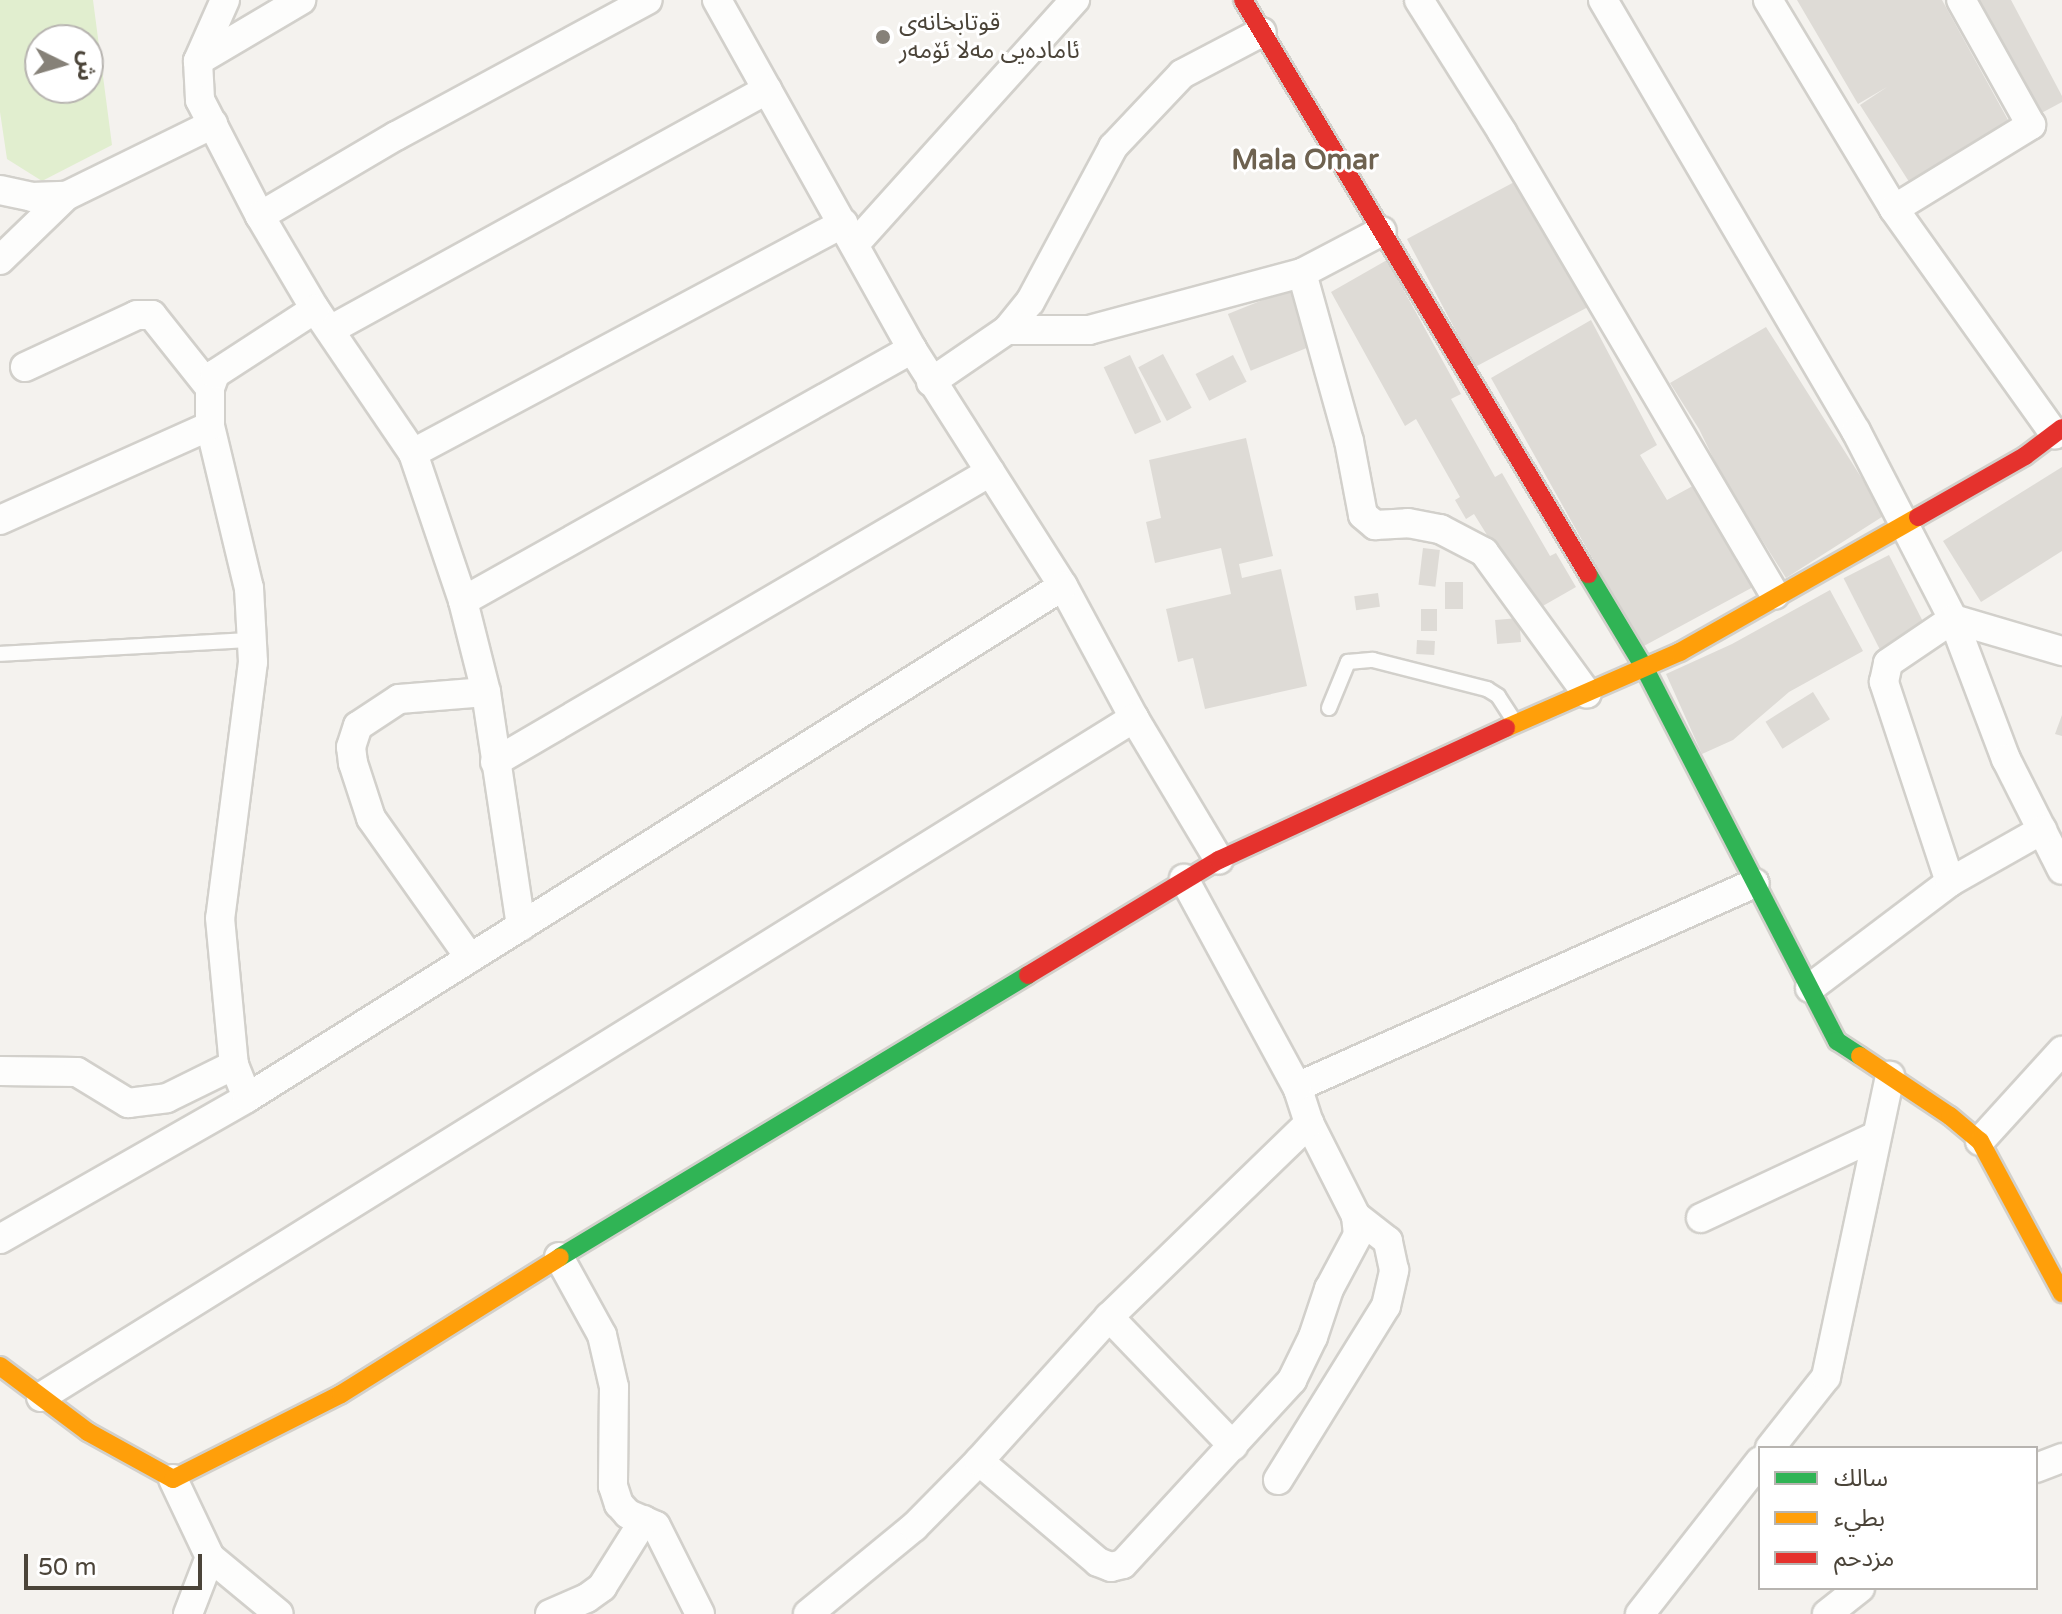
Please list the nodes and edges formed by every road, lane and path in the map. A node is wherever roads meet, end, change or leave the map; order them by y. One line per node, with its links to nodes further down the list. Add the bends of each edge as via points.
1 (225, 0): 12 (street)
2 (301, 0): 12 (street)
3 (648, 0): 18 (street)
4 (717, 0): 13 (street)
5 (1075, 0): 20 (street)
6 (1243, 0): 11 (street)
7 (1419, 0): 36 (street)
8 (1603, 0): 34 (street, via 1856,431)
9 (1768, 0): 17 (street)
10 (1961, 0): 17 (street, via 2031,125)
11 (1262, 32): 19 (street); 24 (street, via 1182,74 1113,147 1030,302)
12 (198, 61): 14 (street, via 200,100)
13 (767, 90): 20 (street); 23 (street)
14 (213, 124): 16 (street); 18 (street)
15 (0, 190): 16 (street, via 32,197)
16 (66, 196): 21 (street)
17 (1894, 209): 30 (street)
18 (260, 216): 23 (street)
19 (1382, 231): 22 (street); 42 (street)
20 (849, 234): 25 (street); 31 (street)
21 (0, 260)
22 (1302, 273): 24 (street, via 1089,330); 44 (street, via 1349,441 1363,515 1375,525 1408,523 1440,529 1484,552)
23 (322, 319): 28 (street, via 215,374); 31 (street)
24 (1007, 330): 27 (street)
25 (912, 349): 27 (street); 37 (street)
26 (25, 367): 28 (street, via 137,315 152,315)
27 (931, 382): 32 (street)
28 (210, 388): 29 (street)
29 (210, 426): 33 (street); 39 (street, via 249,588)
30 (2058, 432): 34 (street)
31 (413, 453): 37 (street)
32 (990, 472): 35 (street); 48 (street)
33 (0, 520)
34 (1902, 525): 36 (street); 38 (street)
35 (1063, 586): 46 (street); 55 (street)
36 (1775, 595): 42 (street)
37 (463, 601): 43 (street)
38 (1953, 619): 40 (street); 49 (street, via 2006,759); 53 (street, via 1888,663 1884,672)
39 (251, 640): 41 (lane); 59 (street, via 253,662 220,918)
40 (2062, 651)
41 (0, 654)
42 (1645, 669): 44 (street); 54 (street)
43 (486, 692): 48 (street); 56 (street, via 399,699 358,726 351,747 371,818)
44 (1587, 694): 47 (street)
45 (1329, 708): 47 (lane, via 1348,662 1373,660 1487,689 1498,696)
46 (1134, 718): 50 (street); 74 (street)
47 (1516, 724): 50 (street)
48 (495, 762): 55 (street)
49 (2042, 830): 51 (street); 53 (street)
50 (1219, 860): 52 (street)
51 (2062, 870)
52 (1184, 879): 62 (street); 70 (street)
53 (1950, 882): 57 (street)
54 (1755, 883): 57 (street); 62 (street)
55 (521, 926): 56 (street)
56 (470, 958): 63 (street)
57 (1810, 988): 61 (street, via 1837,1041)
58 (2062, 1051): 66 (street)
59 (234, 1065): 60 (street, via 167,1098 128,1103 77,1072); 63 (street)
60 (0, 1071)
61 (1890, 1076): 65 (street); 66 (street)
62 (1297, 1087): 64 (street)
63 (247, 1098): 69 (street)
64 (1309, 1123): 67 (street); 72 (street)
65 (1876, 1136): 68 (street); 76 (street, via 1826,1377)
66 (1980, 1141): 71 (street)
67 (1356, 1216): 75 (street, via 1358,1235 1329,1289 1292,1380); 82 (street, via 1388,1241 1394,1270 1386,1306)
68 (1701, 1218)
69 (0, 1239)
70 (559, 1257): 81 (street, via 341,1394); 83 (street, via 602,1335 611,1374 613,1486 628,1514)
71 (2062, 1293)
72 (1109, 1317): 75 (street); 78 (street)
73 (0, 1366): 74 (street)
74 (41, 1397): 81 (street, via 88,1432)
75 (1233, 1446): 78 (street, via 1123,1564 1111,1567 1098,1562)
76 (1772, 1446)
77 (2062, 1458): 80 (street)
78 (979, 1461): 90 (street, via 914,1527)
79 (1758, 1464): 91 (street)
80 (2038, 1467)
81 (173, 1479): 84 (street)
82 (1278, 1480)
83 (644, 1520): 88 (street, via 602,1587); 89 (street, via 656,1526 666,1542)
84 (210, 1557): 86 (street); 87 (street)
85 (1857, 1590): 92 (street)
86 (188, 1614)
87 (279, 1614)
88 (550, 1614)
89 (700, 1614)
90 (808, 1614)
91 (1640, 1614)
92 (1827, 1614)

